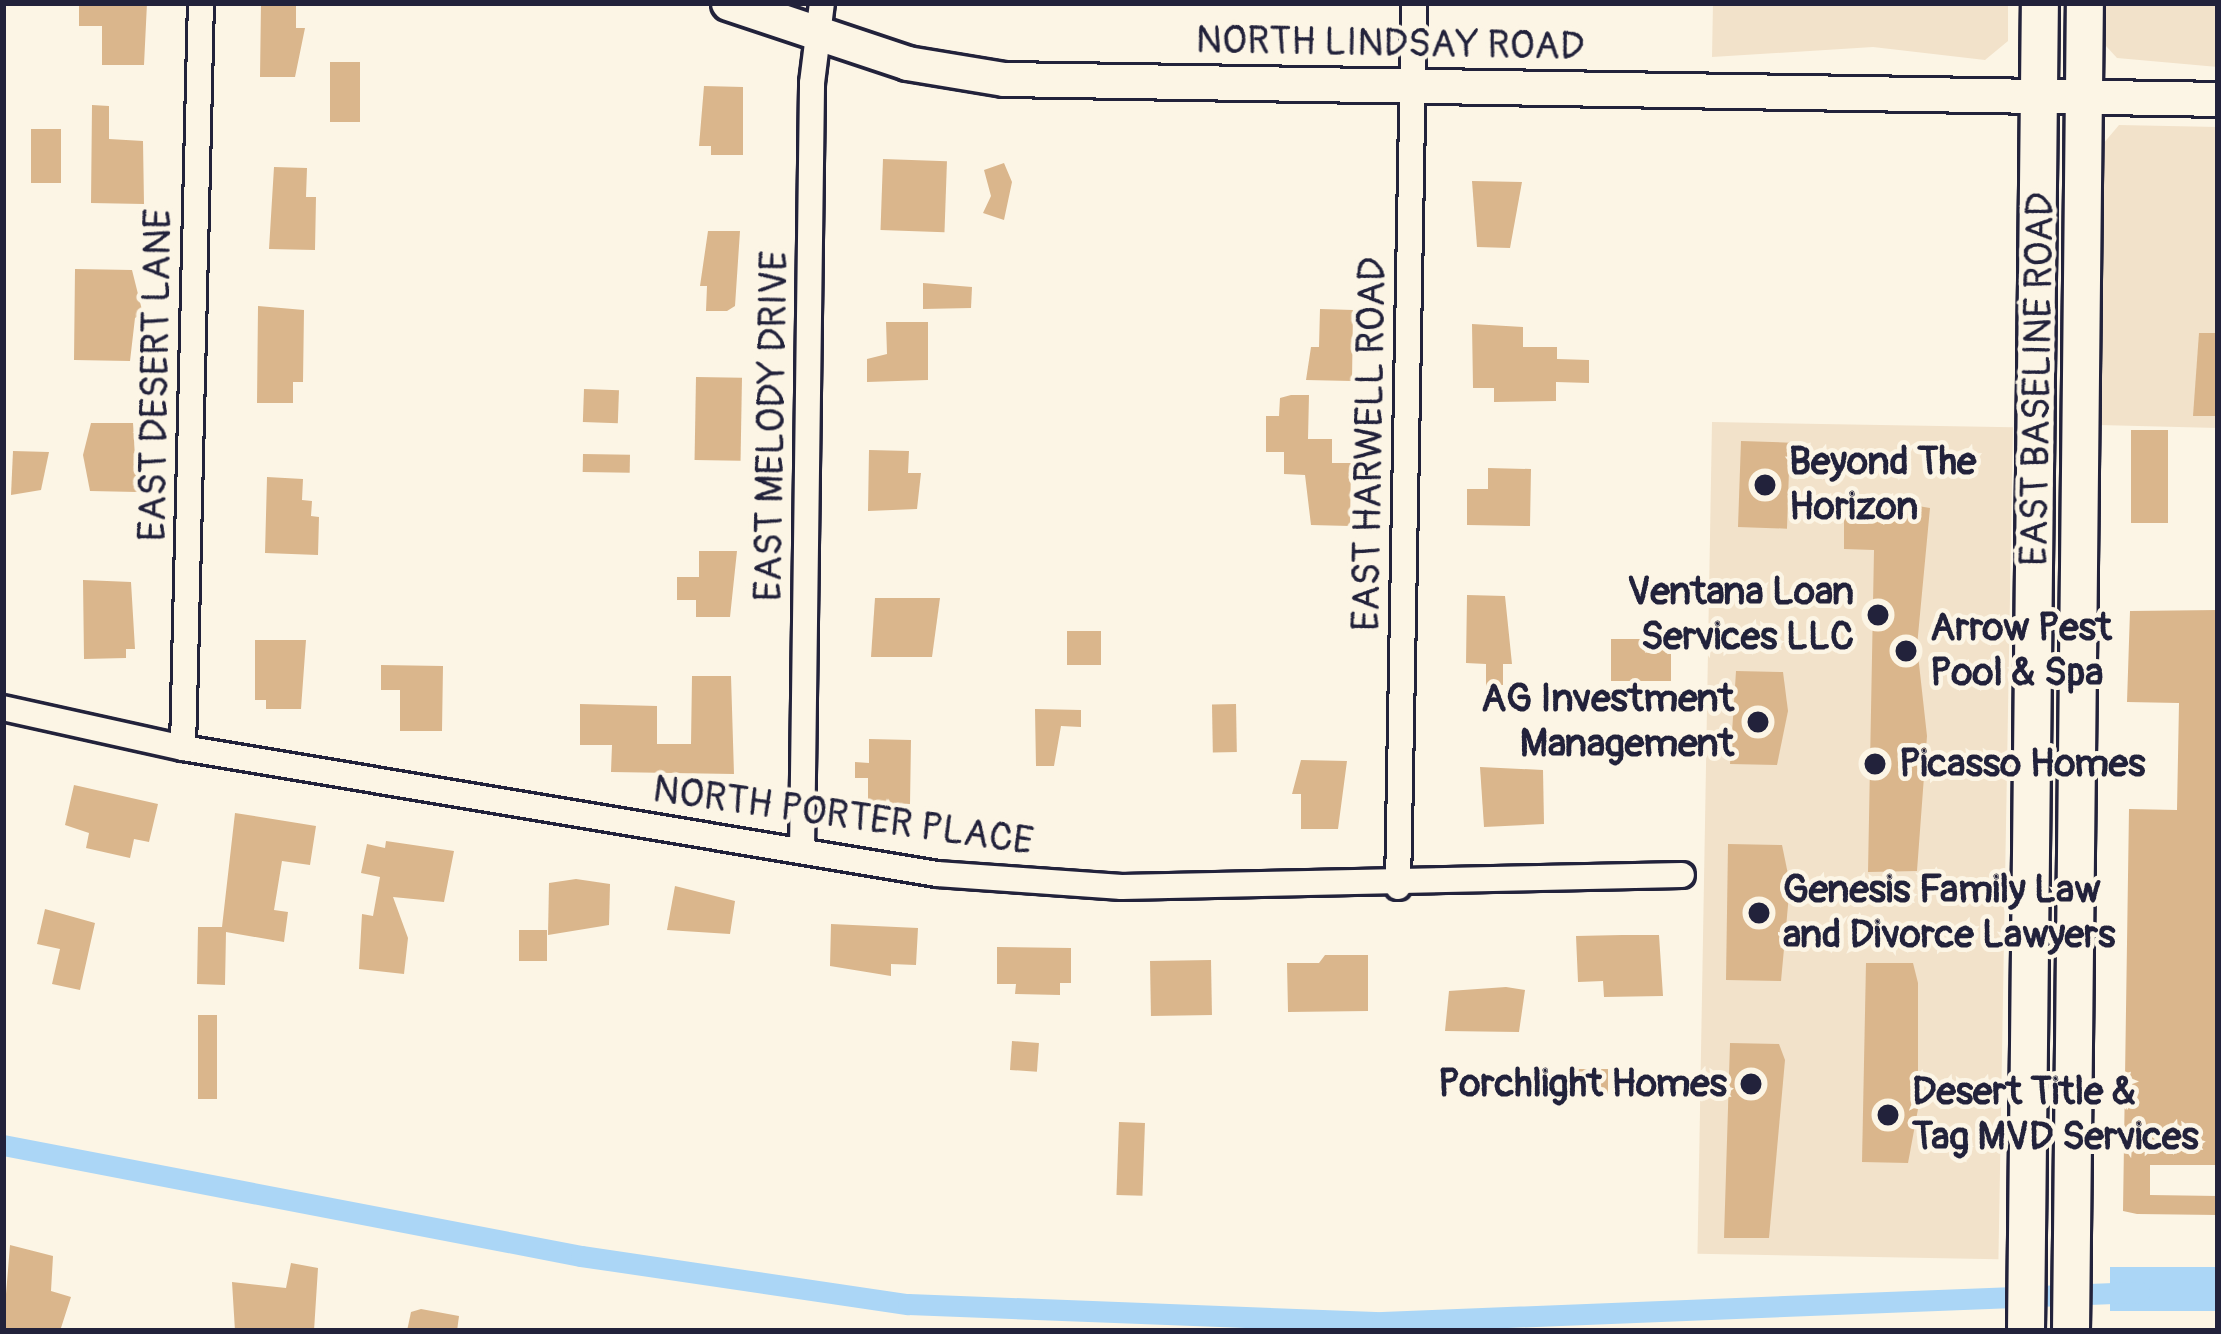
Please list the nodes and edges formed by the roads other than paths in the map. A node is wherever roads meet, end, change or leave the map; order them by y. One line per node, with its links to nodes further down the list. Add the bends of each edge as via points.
1 (201, 3): 11 (street, EAST DESERT LANE)
2 (728, 3): 6 (main road, NORTH LINDSAY ROAD)
3 (1414, 3): 7 (street, EAST HARWELL ROAD)
4 (2040, 3): 8 (main road, EAST BASELINE ROAD)
5 (2085, 3): 8 (main road, EAST BASELINE ROAD)
6 (819, 19): 7 (main road, NORTH LINDSAY ROAD, via 907,63 1004,80); 12 (street, EAST MELODY DRIVE)
7 (1412, 85): 8 (main road, NORTH LINDSAY ROAD); 14 (street, EAST HARWELL ROAD)
8 (2062, 96): 9 (main road, NORTH LINDSAY ROAD); 15 (main road, EAST BASELINE ROAD); 16 (main road, EAST BASELINE ROAD)
9 (2218, 99)
10 (3, 708): 11 (street, NORTH PORTER PLACE)
11 (183, 748): 12 (street, NORTH PORTER PLACE)
12 (802, 851): 14 (street, NORTH PORTER PLACE, via 937,874 1122,887)
13 (1682, 875): 14 (street, NORTH PORTER PLACE)
14 (1398, 887)
15 (2026, 1330)
16 (2072, 1331)

